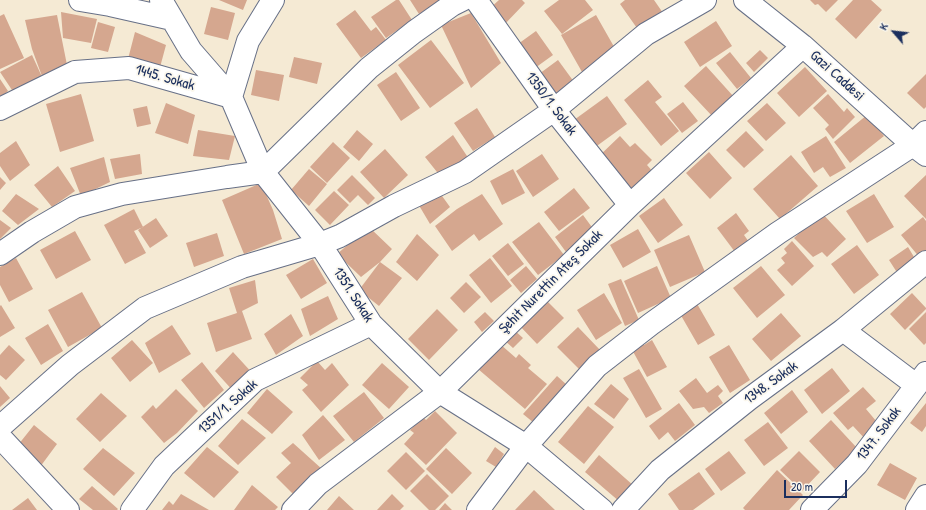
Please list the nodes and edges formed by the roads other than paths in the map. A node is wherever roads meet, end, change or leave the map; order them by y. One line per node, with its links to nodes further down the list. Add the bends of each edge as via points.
1 (80, 0): 8 (street)
2 (161, 0): 8 (street, 1351. Sokak)
3 (273, 0): 10 (street, via 248,41)
4 (462, 0): 14 (street, via 414,32 369,68)
5 (476, 0): 12 (street, 1350/1. Sokak)
6 (705, 0): 12 (street, via 646,34)
7 (745, 0): 9 (street, Gazi Caddesi)
8 (172, 19): 10 (street, 1351. Sokak, via 191,51)
9 (803, 46): 13 (street, Gazi Caddesi); 15 (street, Şehit Nurettin Ateş Sokak)
10 (231, 97): 11 (street, 1445. Sokak, via 129,68 75,72); 14 (street, 1351. Sokak)
11 (0, 109)
12 (554, 110): 15 (street, 1350/1. Sokak); 16 (street, via 465,172)
13 (922, 144): 25 (street, via 778,233 651,324 603,361)
14 (263, 172): 16 (street, 1351. Sokak); 17 (street, via 122,194 75,208 32,232)
15 (630, 205): 22 (street, Şehit Nurettin Ateş Sokak)
16 (320, 244): 19 (street, 1351. Sokak); 23 (street, via 242,267 145,308 70,365)
17 (0, 254)
18 (926, 262): 20 (street, 1348. Sokak)
19 (371, 324): 22 (street, 1351. Sokak); 28 (street, 1351/1. Sokak, via 255,380 164,466)
20 (843, 330): 21 (street); 32 (street, 1348. Sokak, via 749,399 660,470)
21 (921, 379): 33 (street, 1347. Sokak, via 857,464)
22 (440, 392): 25 (street, 1351. Sokak); 29 (street, Şehit Nurettin Ateş Sokak, via 318,484)
23 (0, 427)
24 (0, 437): 27 (street)
25 (526, 446): 30 (street); 31 (street, 1351. Sokak)
26 (926, 496): 34 (street)
27 (68, 510)
28 (132, 510)
29 (293, 510)
30 (478, 510)
31 (602, 510)
32 (623, 510)
33 (812, 510)
34 (917, 510)

